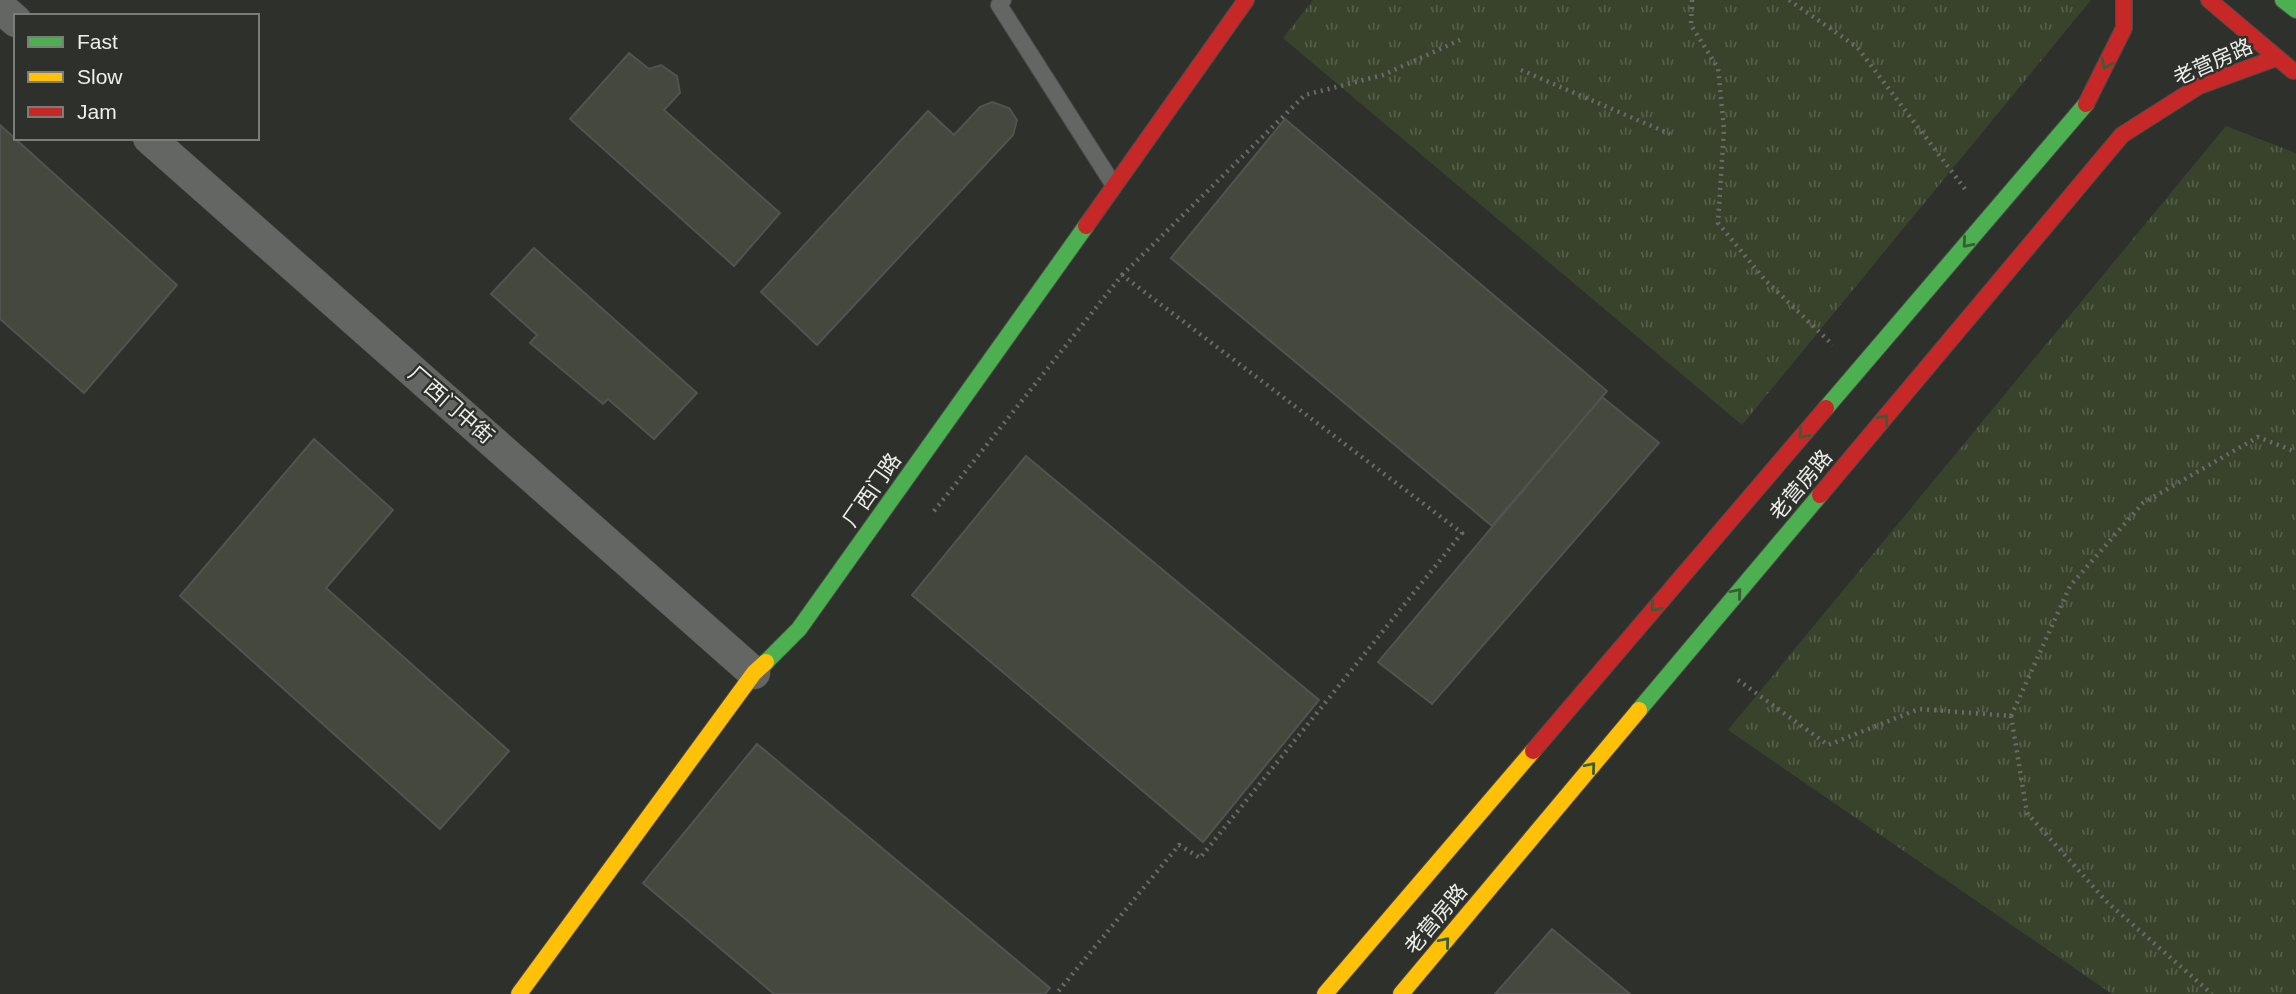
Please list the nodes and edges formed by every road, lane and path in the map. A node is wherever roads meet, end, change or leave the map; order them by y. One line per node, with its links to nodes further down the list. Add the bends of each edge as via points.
1 (1003, 0): 17 (lane, via 999,5)
2 (1246, 0): 17 (street, 厂西门路)
3 (1692, 0): 20 (path, via 1691,25 1718,68 1724,129 1718,223 1765,280)
4 (1789, 0): 18 (path, via 1857,47 1962,186)
5 (2124, 0): 18 (street, 老营房路, one-way to 18, via 2124,27 2087,103)
6 (2209, 0): 12 (street)
7 (2283, 0): 9 (street)
8 (0, 7): 10 (street)
9 (2296, 10)
10 (14, 19)
11 (1460, 40): 19 (path, via 1383,75 1305,94)
12 (2276, 58): 14 (street); 29 (street, 老营房路, one-way to 12, via 2122,135 2199,86)
13 (1521, 71): 15 (path)
14 (2296, 73)
15 (1670, 134)
16 (151, 140): 23 (street, 厂西门中街)
17 (1114, 185): 23 (street, 厂西门路, via 799,629)
18 (1994, 212): 20 (street, 老营房路, one-way to 20)
19 (1122, 275): 22 (path); 27 (path, via 1462,533 1200,858 1178,845)
20 (1859, 370): 28 (street, 老营房路, one-way to 28)
21 (2296, 452): 25 (path, via 2258,437 2143,503 2070,586)
22 (931, 515)
23 (754, 673): 26 (street, 厂西门路)
24 (1738, 680): 25 (path, via 1828,746 1919,709)
25 (2011, 716): 30 (path, via 2027,813 2108,902)
26 (519, 994)
27 (1056, 994)
28 (1325, 994)
29 (1401, 994)
30 (2212, 994)

